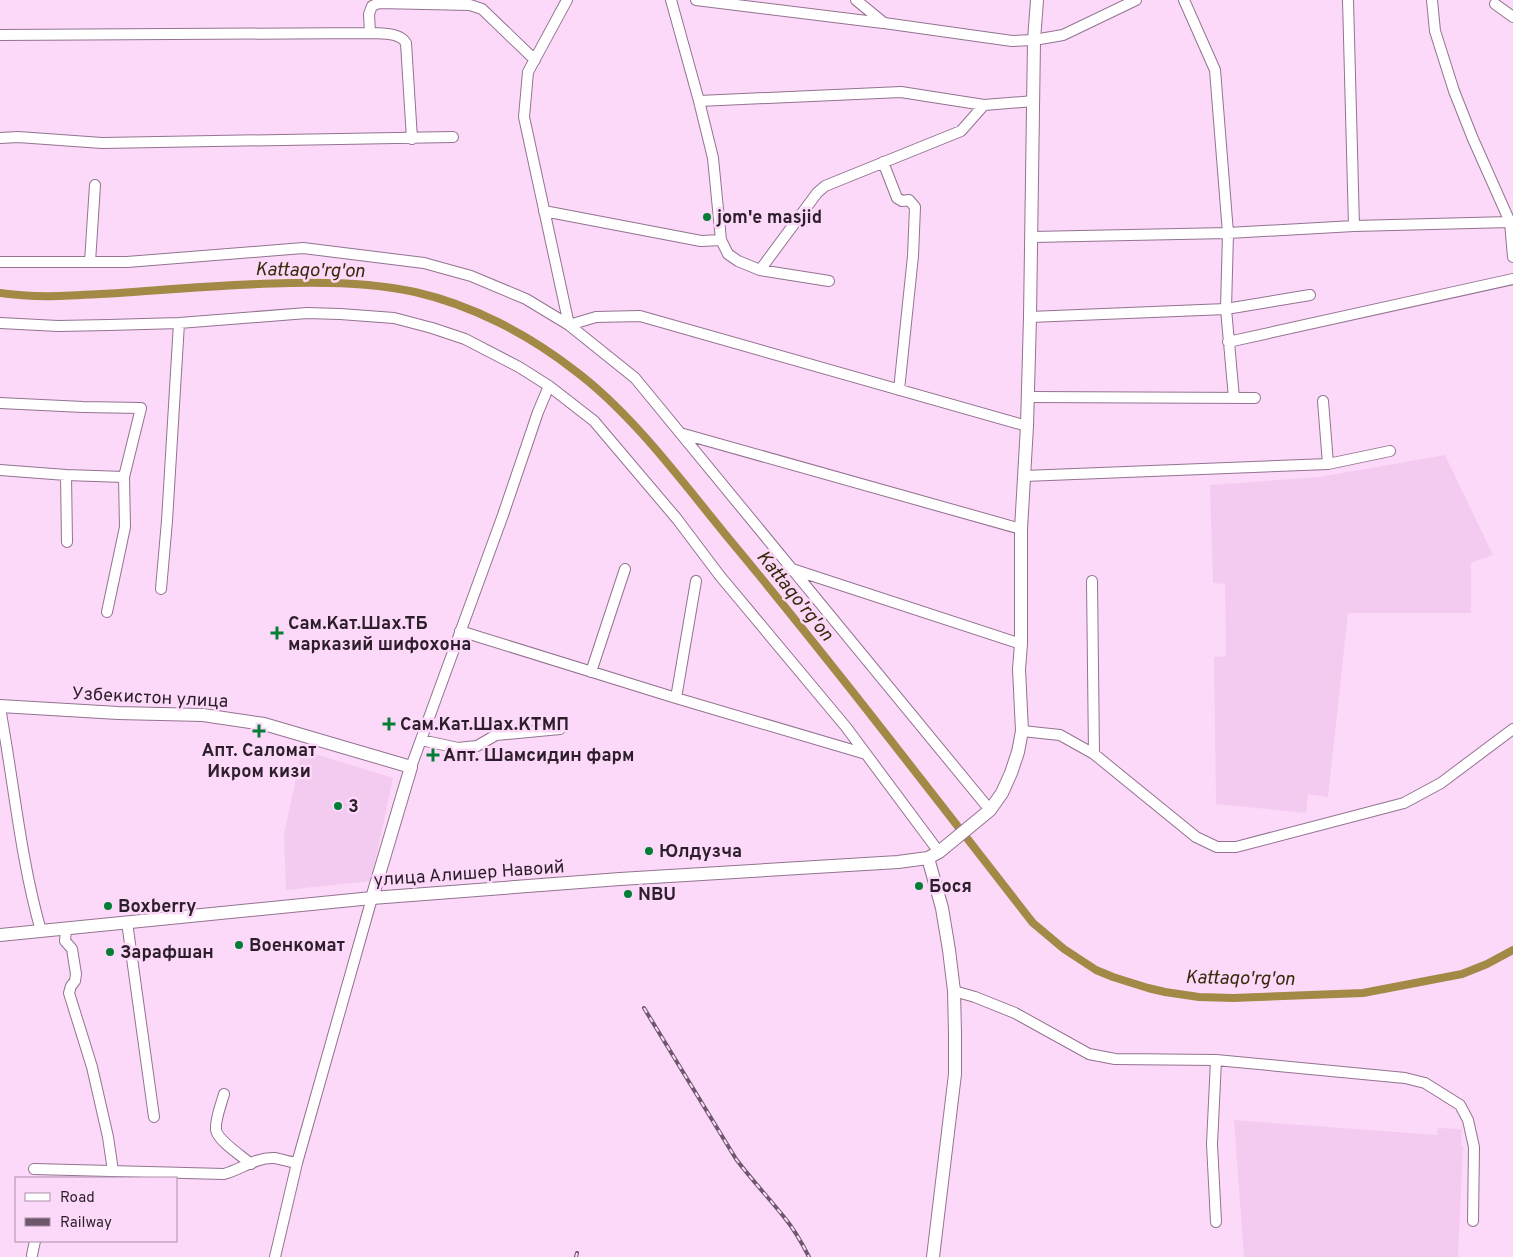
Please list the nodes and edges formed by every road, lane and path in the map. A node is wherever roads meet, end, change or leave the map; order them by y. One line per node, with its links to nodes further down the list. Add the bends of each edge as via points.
1 (567, 0): 16 (street)
2 (671, 0): 17 (street)
3 (696, 0): 12 (street)
4 (856, 0): 12 (street)
5 (1037, 0): 15 (main road, улица Алишер Навоий)
6 (1136, 0): 15 (street, via 1063,35)
7 (1184, 0): 28 (street, via 1215,70)
8 (1348, 0): 27 (street)
9 (1432, 0): 26 (street, via 1435,31 1454,91)
10 (1495, 4): 11 (street)
11 (1513, 18)
12 (884, 24): 15 (street, via 1012,41)
13 (370, 33): 14 (street); 16 (street, via 369,14 372,6 378,4 470,5 482,9); 22 (street, via 398,36 406,43)
14 (0, 35)
15 (1034, 40): 18 (main road, улица Алишер Навоий)
16 (535, 60): 25 (street, via 528,72 524,117)
17 (699, 101): 19 (street, via 901,92); 30 (street, via 713,158)
18 (1034, 101): 19 (street); 29 (main road, улица Алишер Навоий)
19 (984, 105): 23 (street, via 961,131)
20 (0, 138): 22 (street, via 102,143)
21 (453, 138): 22 (street)
22 (412, 139)
23 (883, 162): 34 (street, via 826,186 817,193); 45 (street, via 897,198 909,200 915,207)
24 (95, 185): 33 (street)
25 (544, 211): 30 (street, via 701,241); 42 (street)
26 (1510, 222): 27 (street); 31 (street)
27 (1354, 226): 28 (street)
28 (1228, 234): 29 (street); 38 (street)
29 (1032, 236): 39 (main road, улица Алишер Навоий)
30 (721, 240): 34 (street, via 728,254)
31 (1513, 257)
32 (0, 262): 33 (street)
33 (90, 262): 42 (street, via 303,248 424,263 471,276 526,299)
34 (760, 270): 36 (street)
35 (1513, 279): 43 (street)
36 (829, 281)
37 (1310, 296): 38 (street)
38 (1226, 309): 39 (street); 43 (street)
39 (1030, 318): 46 (main road, улица Алишер Навоий)
40 (179, 322): 41 (street, via 58,326); 44 (street, via 307,314 394,318 465,339); 65 (street)
41 (0, 323)
42 (569, 325): 45 (street, via 596,317 640,316); 52 (street, via 635,378)
43 (1228, 342): 47 (street)
44 (549, 386): 67 (street); 76 (street, via 594,421)
45 (899, 390): 51 (street)
46 (1028, 397): 47 (street); 51 (main road, улица Алишер Навоий)
47 (1234, 398): 48 (street)
48 (1255, 398)
49 (1324, 401): 54 (street)
50 (0, 403): 58 (street, via 141,408)
51 (1027, 426): 57 (main road, улица Алишер Навоий)
52 (680, 434): 59 (street); 62 (street)
53 (1390, 451): 54 (street)
54 (1328, 464): 57 (street)
55 (0, 470): 56 (street)
56 (66, 475): 58 (street); 60 (street)
57 (1024, 476): 59 (main road, улица Алишер Навоий)
58 (124, 477): 66 (street, via 125,527)
59 (1021, 529): 68 (main road, улица Алишер Навоий)
60 (67, 542)
61 (625, 569): 69 (street)
62 (791, 569): 68 (street); 79 (street)
63 (696, 581): 70 (street)
64 (1092, 581): 77 (street)
65 (161, 589)
66 (107, 612)
67 (460, 632): 69 (street); 75 (street)
68 (1022, 644): 74 (main road, улица Алишер Навоий, via 1019,670)
69 (591, 672): 70 (street)
70 (676, 698): 76 (street)
71 (0, 707): 78 (main road, Узбекистон улица, via 212,716 264,724); 85 (street, via 19,829)
72 (560, 728): 75 (street, via 496,735 477,746 458,748)
73 (1513, 729): 77 (street, via 1441,783 1404,804 1236,847 1217,847 1196,837)
74 (1022, 730): 77 (street, via 1060,735); 79 (main road, улица Алишер Навоий, via 1009,778)
75 (421, 740): 78 (street)
76 (866, 754): 80 (street)
77 (1094, 754)
78 (412, 767): 82 (main road)
79 (990, 810): 80 (main road, улица Алишер Навоий)
80 (939, 852): 81 (main road, улица Алишер Навоий)
81 (928, 858): 82 (main road, улица Алишер Навоий); 87 (main road, via 942,908)
82 (372, 898): 83 (main road, улица Алишер Навоий); 91 (street)
83 (127, 922): 84 (main road, улица Алишер Навоий); 90 (street)
84 (66, 929): 85 (main road, улица Алишер Навоий); 94 (street, via 65,941 72,949 76,974 69,993 92,1067)
85 (41, 931): 86 (main road, улица Алишер Навоий)
86 (0, 935)
87 (954, 991): 88 (street, via 1015,1013 1089,1054 1115,1059); 101 (main road, via 954,1074)
88 (1216, 1060): 96 (street, via 1405,1078 1425,1083 1460,1105 1468,1120 1474,1147); 97 (street, via 1212,1144)
89 (224, 1094): 92 (street, via 216,1133)
90 (154, 1117)
91 (297, 1163): 92 (street, via 273,1158); 100 (street)
92 (251, 1164): 94 (street, via 224,1174)
93 (34, 1169): 95 (street)
94 (113, 1171): 95 (street)
95 (52, 1174)
96 (1473, 1221)
97 (1216, 1222)
98 (35, 1242): 99 (street)
99 (32, 1255)
100 (275, 1257)
101 (932, 1257)

